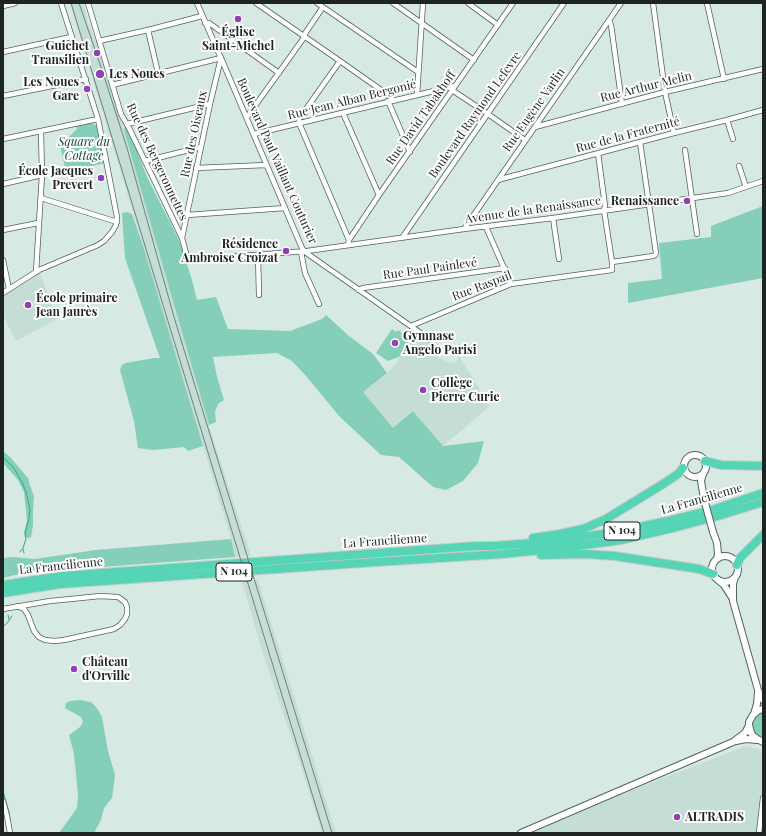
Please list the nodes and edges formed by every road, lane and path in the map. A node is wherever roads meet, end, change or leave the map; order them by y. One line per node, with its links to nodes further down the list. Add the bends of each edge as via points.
1 (15, 3): 16 (street)
2 (60, 3): 25 (street)
3 (94, 3): 15 (street)
4 (197, 3): 18 (street, Boulevard Paul Vaillant Couturier)
5 (256, 3): 24 (street)
6 (317, 3): 17 (street)
7 (393, 3): 21 (street)
8 (423, 3): 21 (street)
9 (468, 3): 22 (street)
10 (513, 3): 22 (street, Rue David Tabakhoff)
11 (564, 3): 47 (street, Boulevard Raymond Lefevre)
12 (620, 3): 19 (street, Rue Eugène Varlin)
13 (653, 3): 39 (street)
14 (708, 3): 35 (street)
15 (88, 4): 26 (street, Rue des Bergeronnettes)
16 (3, 6)
17 (323, 7): 24 (street); 32 (street)
18 (202, 16): 20 (street, Boulevard Paul Vaillant Couturier); 23 (street)
19 (609, 20): 44 (street); 53 (street, Rue Eugène Varlin)
20 (205, 23): 28 (street, Boulevard Paul Vaillant Couturier); 34 (street, via 209,23)
21 (422, 23): 29 (street); 32 (street)
22 (498, 25): 29 (street, Rue David Tabakhoff)
23 (148, 30): 26 (street); 33 (street)
24 (304, 36): 30 (street); 34 (street)
25 (71, 37): 27 (street); 36 (street)
26 (99, 41): 37 (street, Rue des Bergeronnettes)
27 (3, 52)
28 (221, 58): 33 (street); 43 (street, Rue des Oiseaux); 48 (street, Boulevard Paul Vaillant Couturier)
29 (474, 60): 38 (street, Rue David Tabakhoff)
30 (340, 61): 42 (street, via 390,97); 51 (street, via 299,119)
31 (763, 69): 35 (street, Rue Arthur Melin)
32 (418, 72): 40 (street)
33 (158, 73): 37 (street)
34 (279, 73): 48 (street)
35 (724, 78): 39 (street, Rue Arthur Melin)
36 (86, 79): 41 (street); 49 (street)
37 (112, 85): 52 (street, Rue des Bergeronnettes, via 121,114)
38 (454, 88): 40 (street, Rue Jean Alban Bergonié); 47 (street); 63 (street, Rue David Tabakhoff)
39 (665, 92): 44 (street, Rue Arthur Melin); 55 (street)
40 (416, 95): 42 (street, Rue Jean Alban Bergonié)
41 (3, 96)
42 (391, 101): 46 (street, Rue Jean Alban Bergonié); 63 (street)
43 (210, 104): 52 (street); 61 (street, Rue des Oiseaux)
44 (622, 104): 53 (street, Rue Arthur Melin)
45 (763, 110): 50 (street, Rue de la Fraternité)
46 (343, 113): 51 (street, Rue Jean Alban Bergonié); 74 (street)
47 (488, 114): 58 (street); 89 (street, Boulevard Raymond Lefevre)
48 (247, 117): 56 (street, Boulevard Paul Vaillant Couturier)
49 (98, 119): 54 (street); 82 (street)
50 (727, 120): 55 (street, Rue de la Fraternité); 59 (street)
51 (299, 123): 56 (street, Rue Jean Alban Bergonié); 90 (street)
52 (127, 124): 65 (street, Rue des Bergeronnettes)
53 (535, 127): 58 (street, Rue Eugène Varlin)
54 (41, 131): 57 (street); 69 (street)
55 (674, 133): 60 (street, Rue de la Fraternité)
56 (254, 134): 66 (street, Boulevard Paul Vaillant Couturier)
57 (3, 139)
58 (525, 140): 70 (street, Rue Eugène Varlin)
59 (733, 140)
60 (640, 142): 64 (street, Rue de la Fraternité); 77 (street)
61 (201, 147): 65 (street); 68 (street, Rue des Oiseaux)
62 (685, 150): 76 (street)
63 (410, 152): 74 (street, Rue David Tabakhoff)
64 (598, 153): 70 (street, Rue de la Fraternité); 79 (street)
65 (145, 161): 88 (street, Rue des Bergeronnettes)
66 (266, 165): 68 (street); 78 (street, Boulevard Paul Vaillant Couturier)
67 (739, 166): 73 (street)
68 (196, 168): 80 (street, Rue des Oiseaux)
69 (42, 175): 72 (street); 75 (street)
70 (498, 180): 85 (street, Rue Eugène Varlin)
71 (763, 181): 73 (street, Avenue de la Renaissance)
72 (3, 184)
73 (746, 187): 76 (street, Avenue de la Renaissance, via 728,193)
74 (379, 195): 90 (street, Rue David Tabakhoff)
75 (41, 198): 82 (street); 83 (street)
76 (691, 198): 77 (street, Avenue de la Renaissance); 87 (street)
77 (649, 204): 79 (street, Avenue de la Renaissance); 97 (street, via 655,255)
78 (285, 208): 80 (street); 92 (street, Boulevard Paul Vaillant Couturier)
79 (604, 210): 81 (street, Avenue de la Renaissance); 97 (street)
80 (187, 215): 88 (street, Rue des Oiseaux)
81 (553, 218): 84 (street, Avenue de la Renaissance); 94 (street)
82 (117, 222): 99 (street, via 112,232 98,245)
83 (38, 223): 86 (street); 99 (street)
84 (486, 227): 85 (street, Avenue de la Renaissance); 98 (street)
85 (464, 229): 89 (street, Avenue de la Renaissance)
86 (3, 230)
87 (696, 234)
88 (182, 238): 96 (street, Rue des Bergeronnettes)
89 (402, 238): 91 (street, Avenue de la Renaissance)
90 (349, 240): 91 (street, Rue David Tabakhoff)
91 (348, 246): 92 (street, Avenue de la Renaissance)
92 (303, 252): 93 (street, Avenue de la Renaissance); 102 (street, Boulevard Paul Vaillant Couturier); 105 (street, via 305,273)
93 (258, 255): 96 (street, Avenue de la Renaissance); 104 (street)
94 (559, 259)
95 (3, 260): 101 (street)
96 (189, 260)
97 (612, 262): 100 (street, Rue Raspail, via 612,270)
98 (504, 268): 100 (street); 102 (street, Rue Paul Painlevé)
99 (36, 272): 101 (street)
100 (511, 284): 106 (street, Rue Raspail)
101 (10, 289): 103 (street)
102 (358, 290): 106 (street, Boulevard Paul Vaillant Couturier)
103 (3, 293)
104 (259, 295)
105 (319, 304)
106 (411, 326): 107 (street, Boulevard Paul Vaillant Couturier)
107 (432, 341)
108 (705, 462): 109 (highway); 110 (street, via 700,456 693,454 684,461); 111 (street)
109 (763, 466)
110 (683, 468): 112 (street, via 687,474); 118 (highway, via 678,474 629,506 583,529)
111 (702, 474): 112 (street); 114 (street)
112 (694, 477): 114 (street)
113 (763, 493): 118 (highway, La Francilienne / N 104, via 712,510 616,532 547,542)
114 (704, 499): 116 (street, bridge)
115 (763, 502): 119 (highway, La Francilienne / N 104, via 621,540)
116 (714, 532): 120 (street); 121 (street)
117 (763, 535): 122 (highway, via 740,558)
118 (476, 546): 125 (highway, La Francilienne / N 104, via 62,576)
119 (503, 554): 124 (highway, via 603,555 694,568 706,571); 126 (highway, La Francilienne / N 104, via 60,584)
120 (724, 556): 121 (street); 122 (street, via 732,559)
121 (717, 559): 124 (street, via 712,566)
122 (737, 565): 123 (street)
123 (735, 577): 124 (street, via 728,582); 127 (street)
124 (716, 578): 127 (street, via 724,585)
125 (3, 585)
126 (3, 593)
127 (733, 601): 130 (street)
128 (17, 606): 128 (street, via 24,609 38,637 55,641 114,629 127,614 125,602 118,597 100,596); 129 (street)
129 (3, 609)
130 (758, 690): 131 (street); 133 (street)
131 (763, 700)
132 (763, 709): 133 (street)
133 (754, 714): 134 (street)
134 (749, 725): 135 (street, via 753,736); 136 (street, via 745,733)
135 (761, 741): 136 (street, via 747,739); 137 (street)
136 (733, 742): 141 (street)
137 (763, 748)
138 (763, 798): 142 (street)
139 (3, 802): 140 (street)
140 (10, 833)
141 (521, 833)
142 (759, 833)

